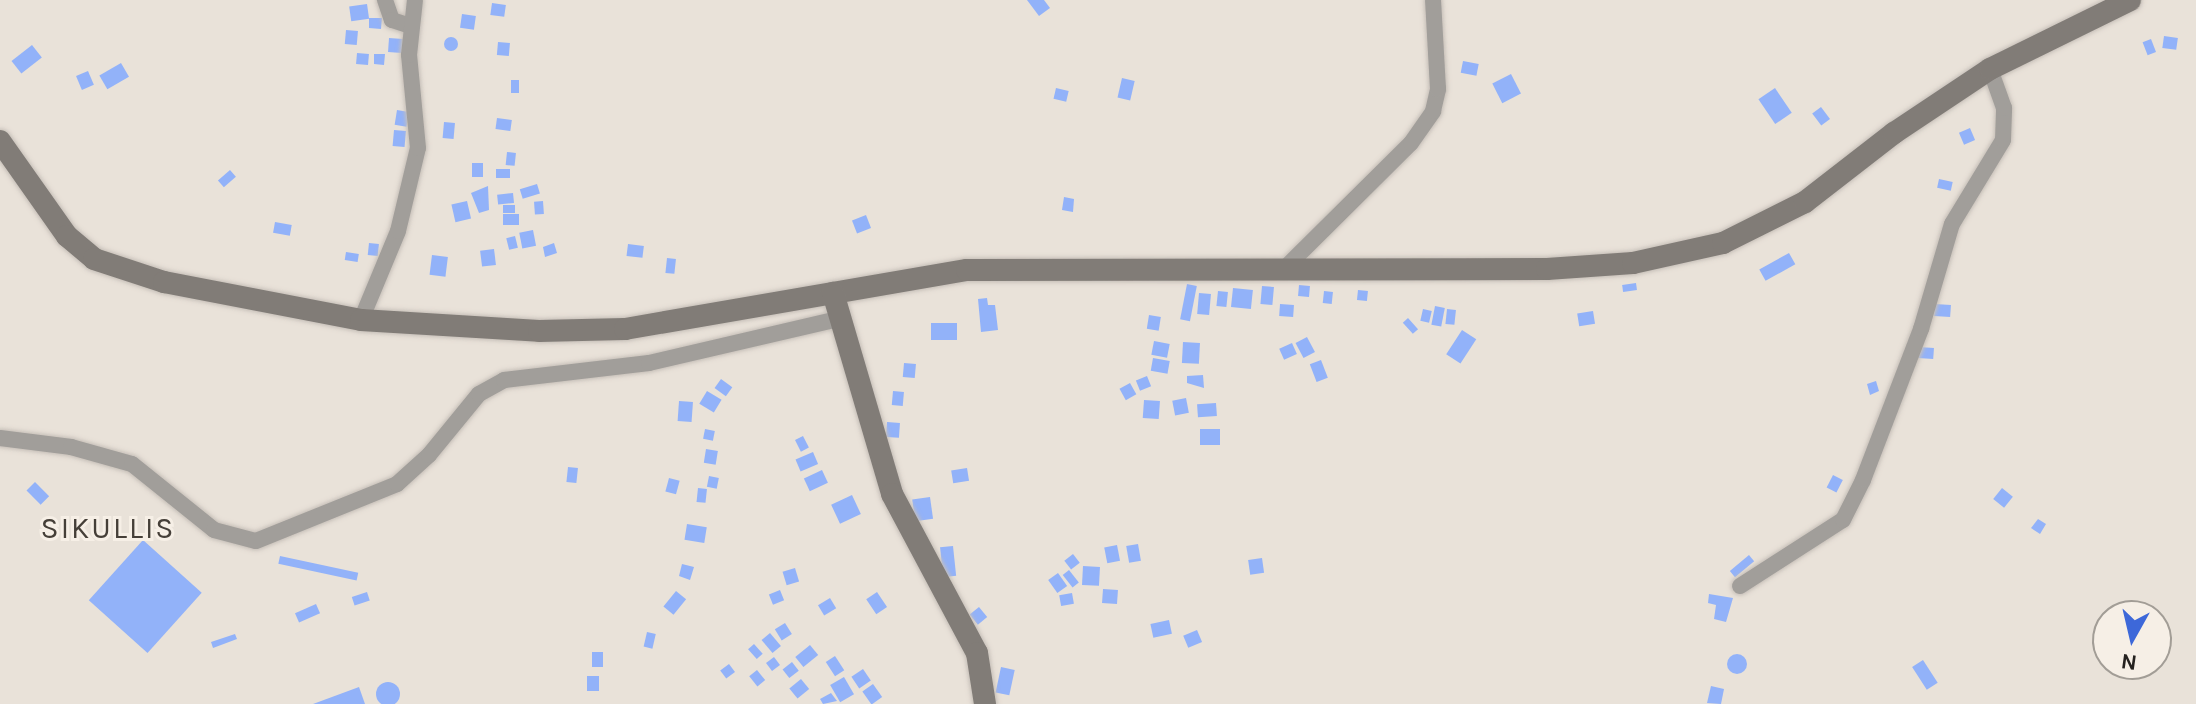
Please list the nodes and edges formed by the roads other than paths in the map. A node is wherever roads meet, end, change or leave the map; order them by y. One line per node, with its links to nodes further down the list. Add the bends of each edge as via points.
1 (385, 0): 5 (street, via 392,20)
2 (415, 0): 5 (street)
3 (1433, 0): 8 (street, via 1438,89 1433,111 1411,143)
4 (2130, 0): 6 (street)
5 (411, 26): 11 (street, via 418,148 398,231)
6 (1990, 69): 8 (street, via 1894,133 1805,202 1723,243 1633,263 1547,269); 13 (street, via 2004,108 2003,140 1952,224 1921,329 1863,480 1843,520)
7 (0, 141): 11 (street, via 67,236 94,259 164,282)
8 (1281, 272): 9 (street, via 967,270)
9 (833, 293): 10 (street); 11 (street, via 625,329 539,331)
10 (842, 318): 12 (street, via 649,363 504,380 479,394 429,455 397,484 256,541 214,530 132,464 71,447); 14 (street, via 892,494 977,653)
11 (361, 320)
12 (0, 438)
13 (1740, 586)
14 (985, 704)

